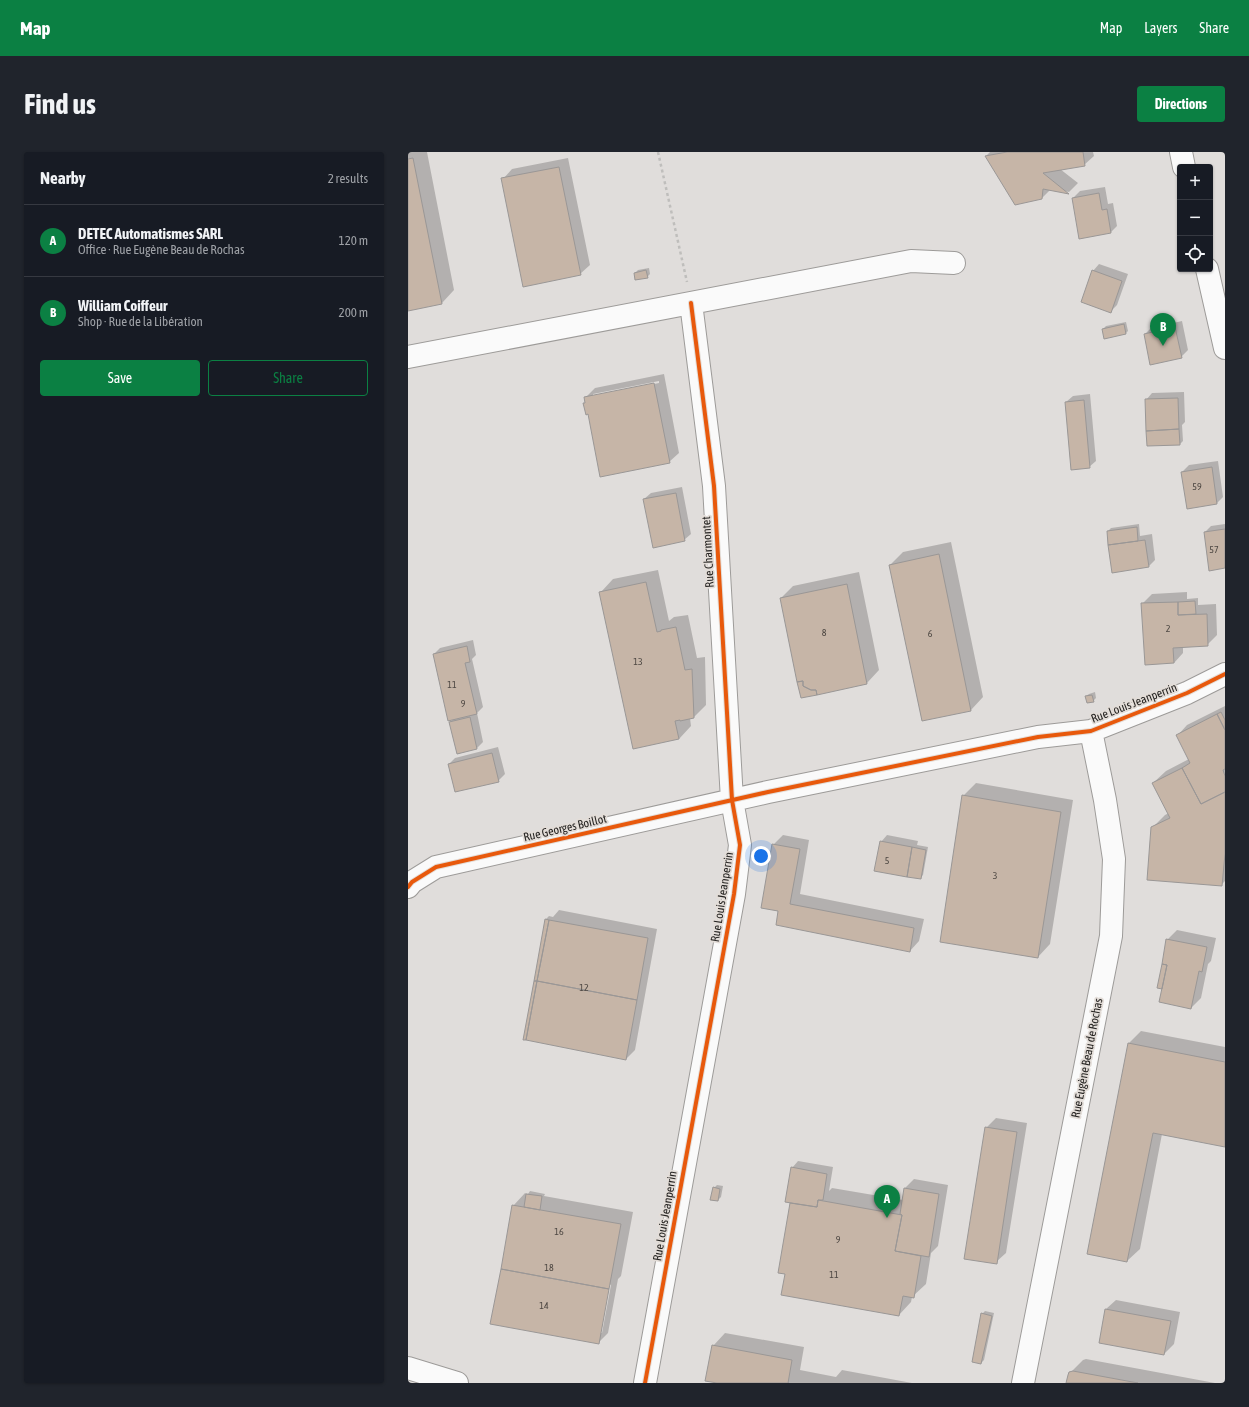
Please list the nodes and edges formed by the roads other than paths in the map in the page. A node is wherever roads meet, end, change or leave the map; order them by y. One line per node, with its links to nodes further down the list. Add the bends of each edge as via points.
1 (1181, 152): 2 (street)
2 (1183, 164)
3 (954, 263): 5 (street, via 911,261)
4 (1208, 272): 6 (street)
5 (691, 304): 7 (street); 10 (street, Rue Charmontet, via 714,486)
6 (1225, 348)
7 (408, 357)
8 (1225, 674): 9 (street, Rue Louis Jeanperrin, via 1188,693)
9 (1091, 731): 10 (street, Rue Louis Jeanperrin, via 1038,737); 15 (street, Rue Eugène Beau de Rochas, via 1114,859 1111,936)
10 (732, 800): 11 (street, Rue Georges Boillot, via 436,867); 14 (street, Rue Louis Jeanperrin, via 740,845 734,894)
11 (408, 887)
12 (408, 1368): 13 (street)
13 (457, 1383)
14 (646, 1383)
15 (1023, 1383)

